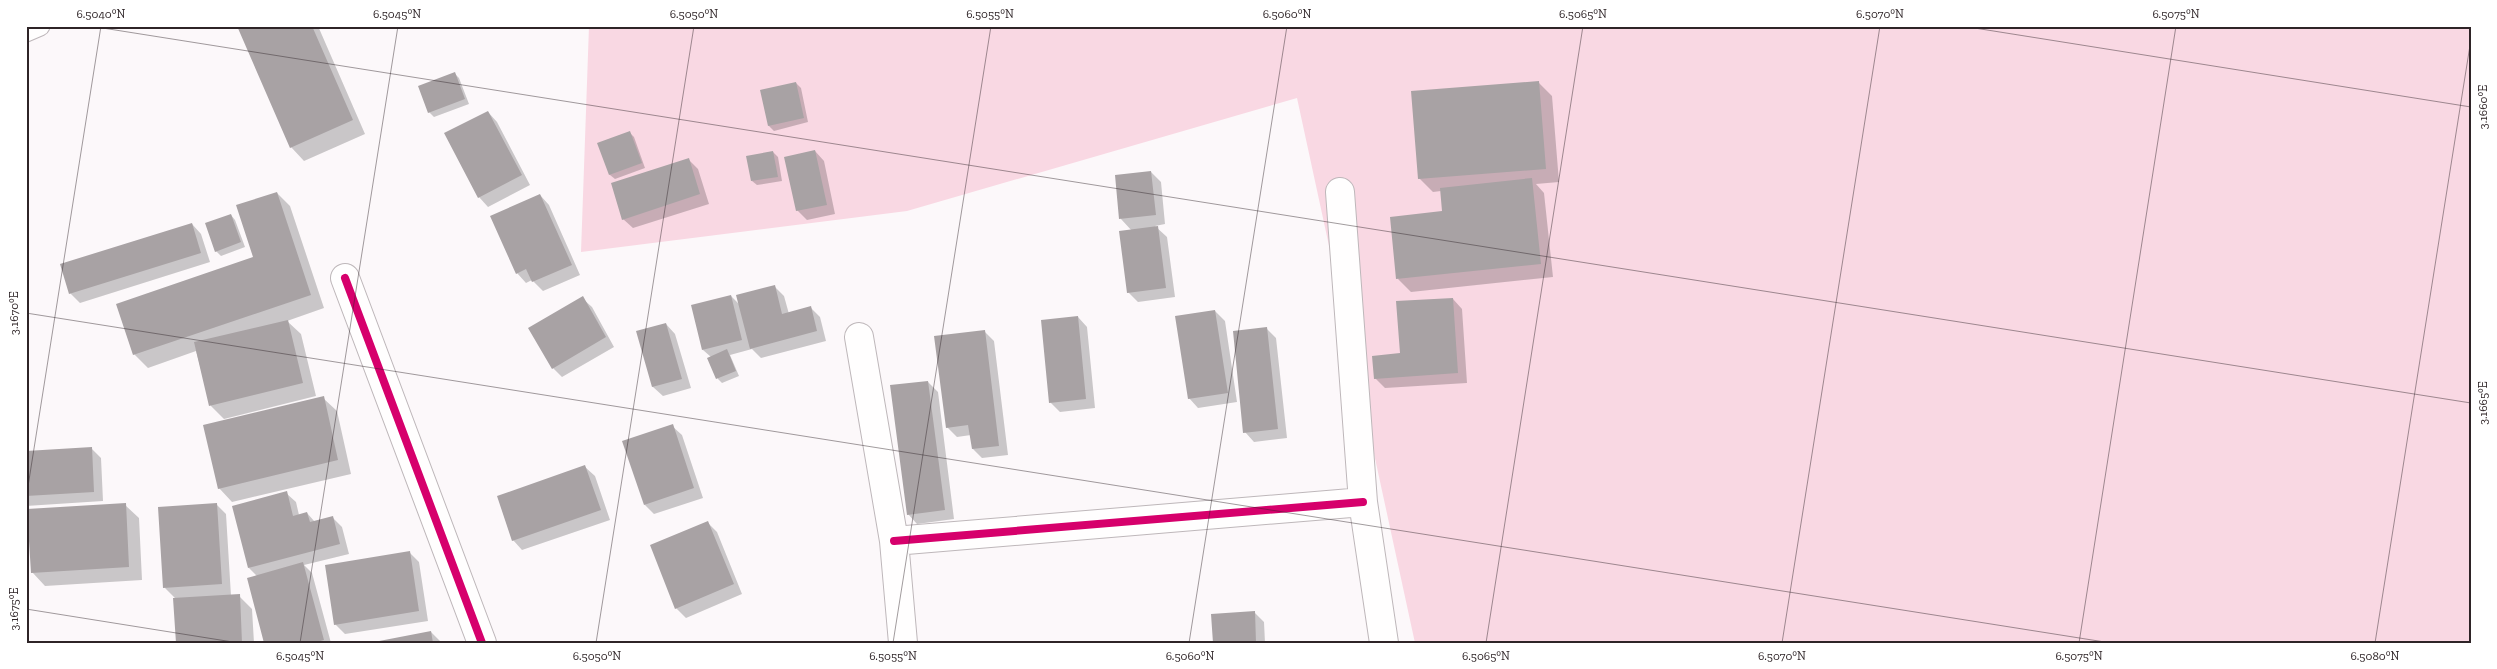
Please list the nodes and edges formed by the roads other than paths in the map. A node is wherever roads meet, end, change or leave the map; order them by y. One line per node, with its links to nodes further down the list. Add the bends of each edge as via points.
1 (40, 26): 2 (lane)
2 (26, 32)
3 (1340, 192): 6 (street)
4 (345, 278): 8 (street)
5 (859, 337): 7 (street)
6 (1364, 502): 7 (street); 10 (street)
7 (894, 541): 9 (street)
8 (482, 643)
9 (903, 643)
10 (1384, 643)

